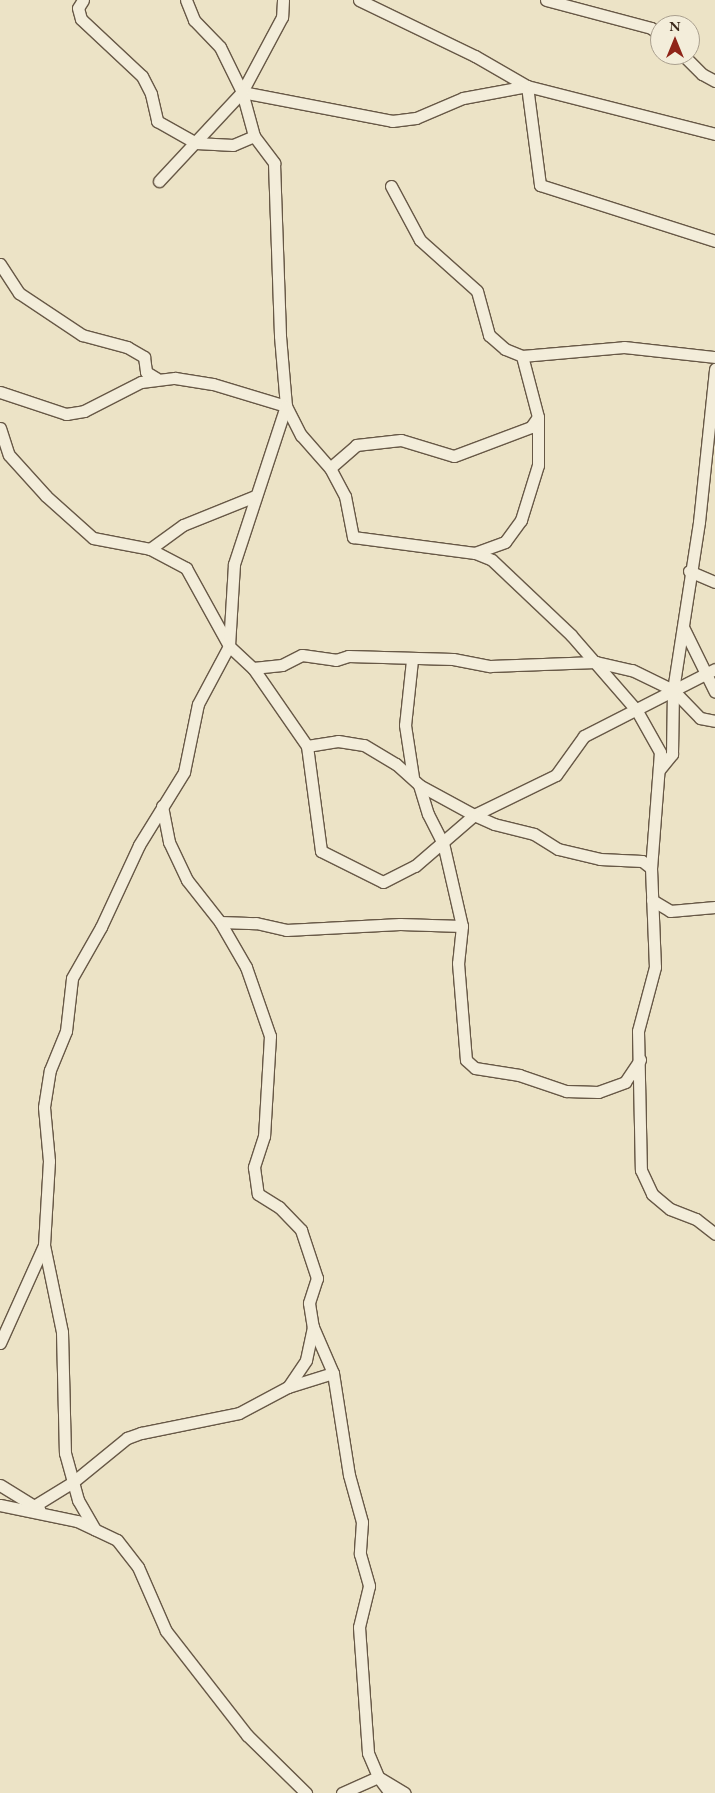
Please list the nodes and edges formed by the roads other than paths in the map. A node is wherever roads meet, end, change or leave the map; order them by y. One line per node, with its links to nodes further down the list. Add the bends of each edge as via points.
1 (84, 0): 13 (street, via 78,8 81,19 142,76 151,94 157,122)
2 (186, 0): 10 (street, via 194,20 220,47)
3 (284, 0): 10 (street, via 282,17)
4 (359, 0): 9 (street, via 474,56)
5 (546, 0): 6 (street)
6 (650, 28)
7 (693, 65): 8 (street)
8 (715, 81)
9 (527, 86): 10 (street, via 463,98 416,118 392,122); 11 (street); 16 (street, via 540,186)
10 (242, 92): 12 (street); 13 (street)
11 (715, 134)
12 (254, 136): 13 (street, via 233,145); 23 (street, via 274,163 280,336)
13 (196, 142): 14 (street)
14 (159, 181)
15 (391, 186): 18 (street, via 420,240 477,291 489,335)
16 (715, 240)
17 (0, 264): 21 (street, via 19,294 82,335 127,348 144,357 146,372)
18 (522, 356): 19 (street, via 624,348); 24 (street)
19 (715, 357)
20 (715, 369): 31 (street, via 699,522)
21 (156, 378): 22 (street, via 141,382 84,411 66,414); 23 (street, via 213,384)
22 (0, 392)
23 (286, 406): 27 (street, via 301,435); 28 (street)
24 (538, 417): 27 (street, via 531,427 454,456 401,440 356,445); 30 (street, via 538,465 521,520 505,542)
25 (0, 428): 26 (street)
26 (4, 453): 29 (street, via 93,538)
27 (330, 468): 30 (street, via 345,496 353,537)
28 (255, 496): 29 (street, via 183,526); 34 (street, via 234,564)
29 (150, 549): 34 (street, via 186,568)
30 (475, 553): 36 (street, via 492,560 524,588)
31 (689, 571): 32 (street); 33 (street)
32 (715, 582)
33 (683, 627): 38 (street); 39 (street)
34 (229, 646): 37 (street); 46 (street, via 198,704 184,772)
35 (412, 660): 36 (street, via 453,659 490,666); 37 (street, via 348,656 336,660 302,655 282,665); 45 (street, via 405,724)
36 (596, 662): 39 (street, via 632,670); 41 (street)
37 (254, 668): 43 (street)
38 (710, 671): 39 (street); 40 (street)
39 (673, 690): 41 (street); 42 (street, via 700,718); 44 (street, via 672,754)
40 (715, 692)
41 (637, 711): 44 (street, via 660,752); 47 (street, via 584,736 556,775)
42 (715, 721)
43 (307, 746): 45 (street, via 338,741 364,745); 48 (street, via 321,851 383,882 415,866)
44 (659, 770): 49 (street)
45 (416, 781): 47 (street); 48 (street)
46 (162, 806): 52 (street, via 169,842 187,880); 56 (street, via 72,978 66,1031 50,1070 44,1107 49,1161)
47 (474, 815): 48 (street); 49 (street, via 494,824 534,834 558,849 600,859 642,861)
48 (443, 843): 53 (street)
49 (651, 868): 50 (street)
50 (652, 900): 51 (street, via 670,911); 54 (street, via 654,967 638,1031)
51 (715, 907)
52 (220, 922): 53 (street, via 256,923 286,930 400,924); 57 (street, via 246,967 270,1036 264,1136 254,1167 258,1194 279,1207 301,1230 317,1278 309,1303)
53 (462, 926): 54 (street, via 458,963 462,1027 466,1060 475,1068 519,1075 566,1091 598,1092 624,1082)
54 (640, 1060): 55 (street, via 641,1170 652,1194 670,1209 696,1219)
55 (715, 1234)
56 (44, 1245): 58 (street); 61 (street, via 62,1332 65,1453)
57 (313, 1327): 59 (street); 60 (street, via 306,1360)
58 (0, 1343)
59 (333, 1373): 60 (street); 66 (street, via 349,1476 362,1522 360,1554 369,1586 359,1627 360,1665 368,1754)
60 (288, 1387): 61 (street, via 239,1413 140,1432 127,1438)
61 (73, 1482): 64 (street); 65 (street, via 78,1500)
62 (0, 1485): 64 (street)
63 (0, 1505): 64 (street)
64 (38, 1509): 65 (street)
65 (95, 1530): 67 (street, via 117,1540 138,1567 166,1631 247,1735)
66 (378, 1777): 68 (street); 69 (street); 70 (street)
67 (306, 1793)
68 (342, 1793)
69 (390, 1793)
70 (405, 1793)

